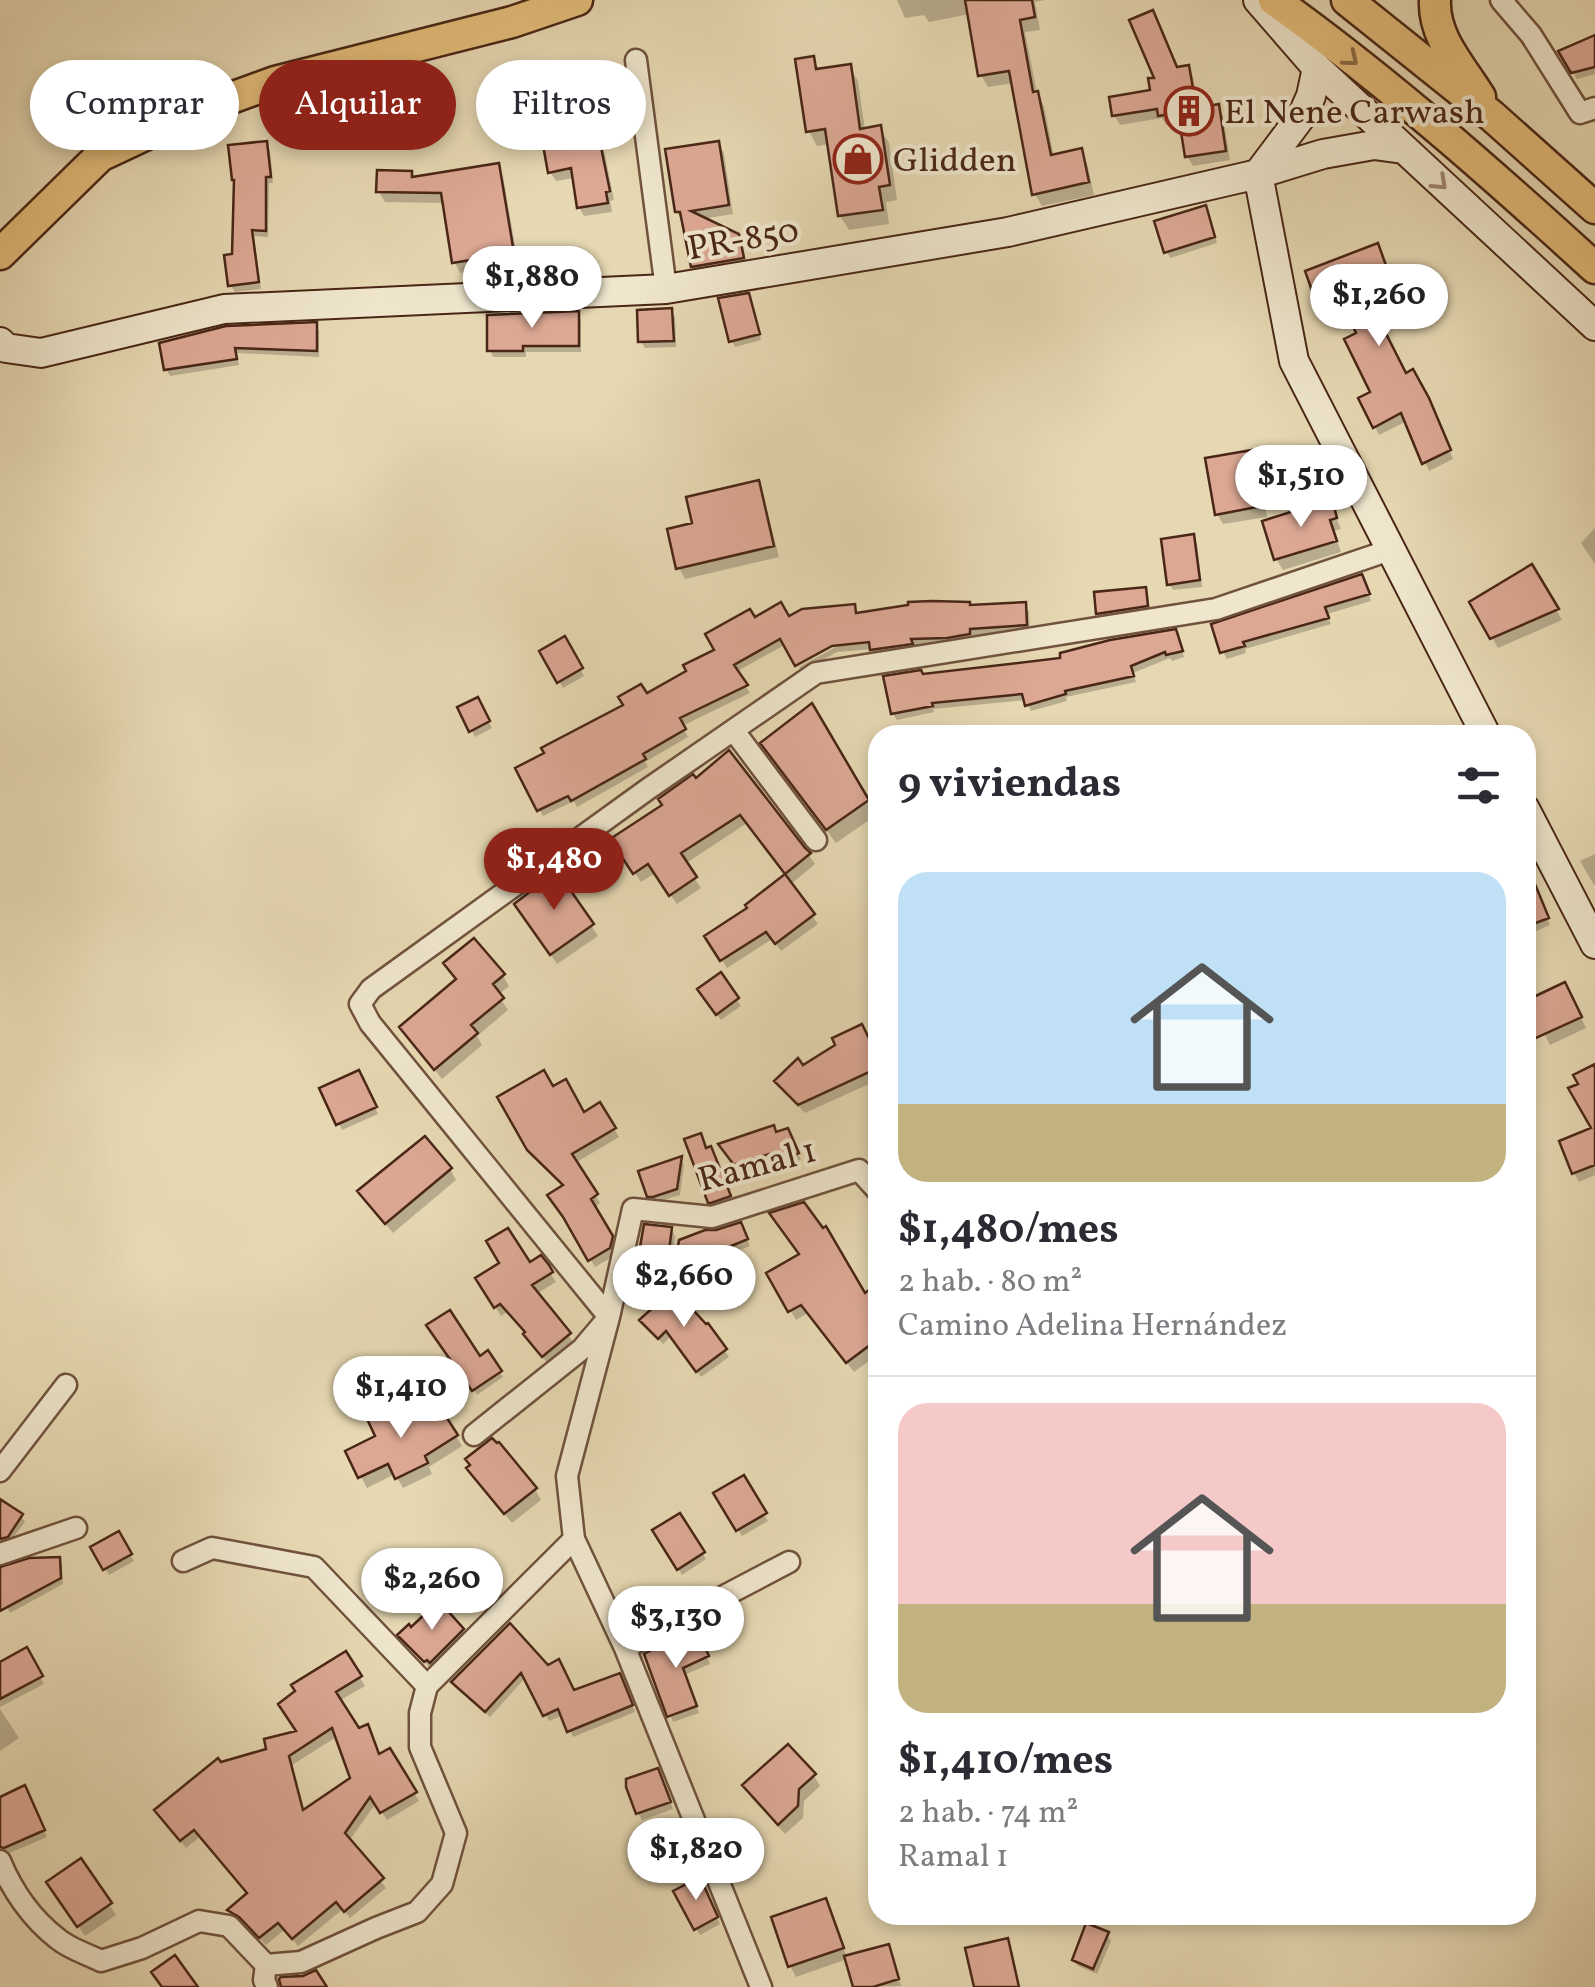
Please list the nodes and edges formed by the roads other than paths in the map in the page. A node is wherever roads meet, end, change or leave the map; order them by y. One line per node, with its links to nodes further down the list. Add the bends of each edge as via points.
1 (576, 0): 14 (main road, via 274,82 198,110 100,156)
2 (1258, 0): 7 (street)
3 (1274, 0): 15 (main road, one-way to 15, via 1494,175)
4 (1346, 0): 9 (main road)
5 (1435, 0): 9 (main road, via 1448,47)
6 (1502, 0): 8 (street, via 1580,113)
7 (1318, 68): 11 (street); 12 (street, via 1302,114)
8 (1595, 108)
9 (1492, 116): 13 (main road)
10 (646, 137): 16 (street)
11 (1403, 149): 12 (street, PR-850, via 1374,145); 17 (street, one-way to 17)
12 (1258, 174): 16 (street, PR-850 / PR-850, via 1008,232); 21 (street, via 1294,360)
13 (1595, 208)
14 (0, 254)
15 (1595, 268)
16 (666, 290): 19 (street, PR-850 / PR-850, via 224,309)
17 (1595, 326)
18 (0, 342): 19 (street, PR-850 / PR-850)
19 (42, 353): 20 (street)
20 (0, 359)
21 (1390, 550): 22 (street); 23 (street, via 1216,609 816,673)
22 (1481, 725)
23 (734, 731): 25 (street); 28 (street, via 371,989 360,1004)
24 (1536, 830): 26 (street)
25 (816, 840)
26 (1595, 944)
27 (868, 1179): 28 (street, Ramal 1, via 860,1170 712,1217 633,1209)
28 (608, 1317): 30 (street, Ramal 1, via 582,1348); 33 (street, via 567,1476)
29 (66, 1385): 31 (street)
30 (474, 1435)
31 (0, 1471)
32 (76, 1528): 34 (street)
33 (574, 1540): 37 (street); 38 (street)
34 (0, 1554)
35 (183, 1562): 38 (street, via 212,1548 314,1568)
36 (789, 1562): 37 (street)
37 (625, 1648): 42 (street)
38 (427, 1686): 40 (street, via 420,1747 456,1834 442,1884 418,1912 301,1962)
39 (0, 1861): 40 (street, via 32,1914 60,1941 101,1962 199,1921 230,1926)
40 (266, 1965): 41 (street)
41 (267, 1987)
42 (761, 1987)

